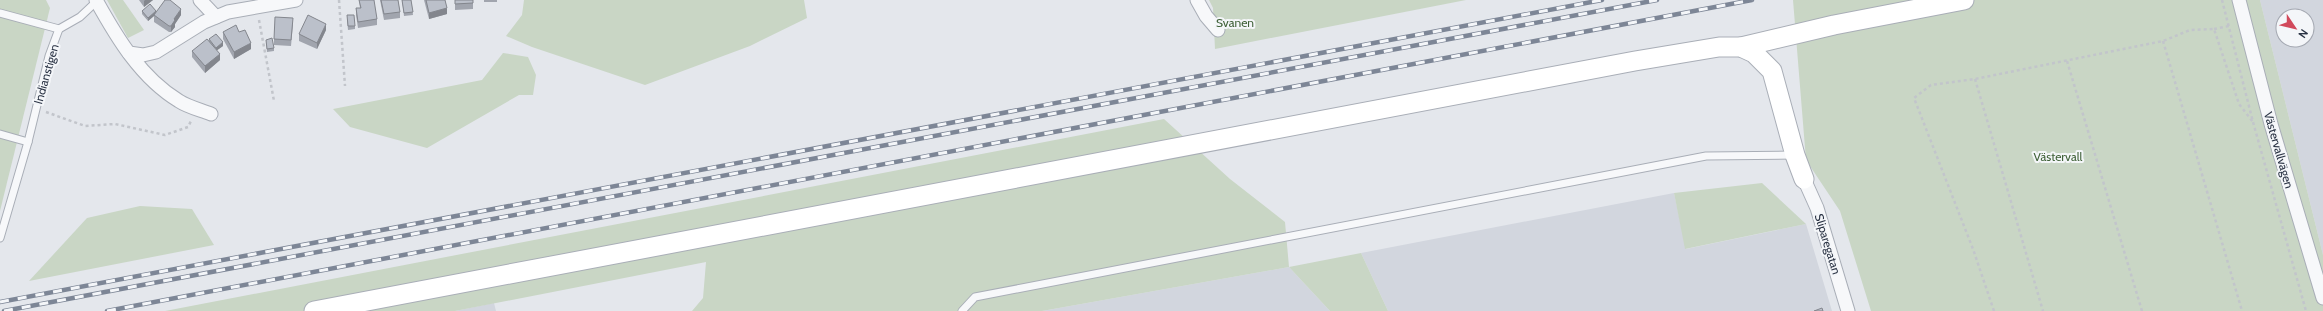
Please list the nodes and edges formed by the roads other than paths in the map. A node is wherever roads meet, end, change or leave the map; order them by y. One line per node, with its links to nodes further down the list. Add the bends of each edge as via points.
1 (96, 0): 9 (lane, Indianstigen, via 80,17); 12 (street, via 122,46)
2 (200, 0): 8 (street)
3 (296, 0): 8 (street, via 256,6)
4 (1197, 0): 10 (street)
5 (1964, 0): 11 (main road, via 1834,25)
6 (2239, 0): 19 (street, Västervallvägen)
7 (0, 13): 9 (lane)
8 (216, 17): 12 (street, via 156,52 143,55)
9 (59, 29): 15 (lane, Indianstigen, via 49,56)
10 (1218, 30)
11 (1741, 47): 16 (main road, via 1754,54 1772,72); 20 (main road, via 1719,47 1635,61)
12 (129, 53): 13 (street, via 150,77 180,102)
13 (205, 111)
14 (0, 134): 15 (lane)
15 (28, 142): 18 (lane, Indianstigen)
16 (1795, 155): 17 (main road); 21 (lane, via 1706,156 975,296)
17 (1804, 179): 22 (street, Sliparegatan, via 1817,208)
18 (0, 238)
19 (2323, 298)
20 (314, 311)
21 (962, 311)
22 (1848, 311)

